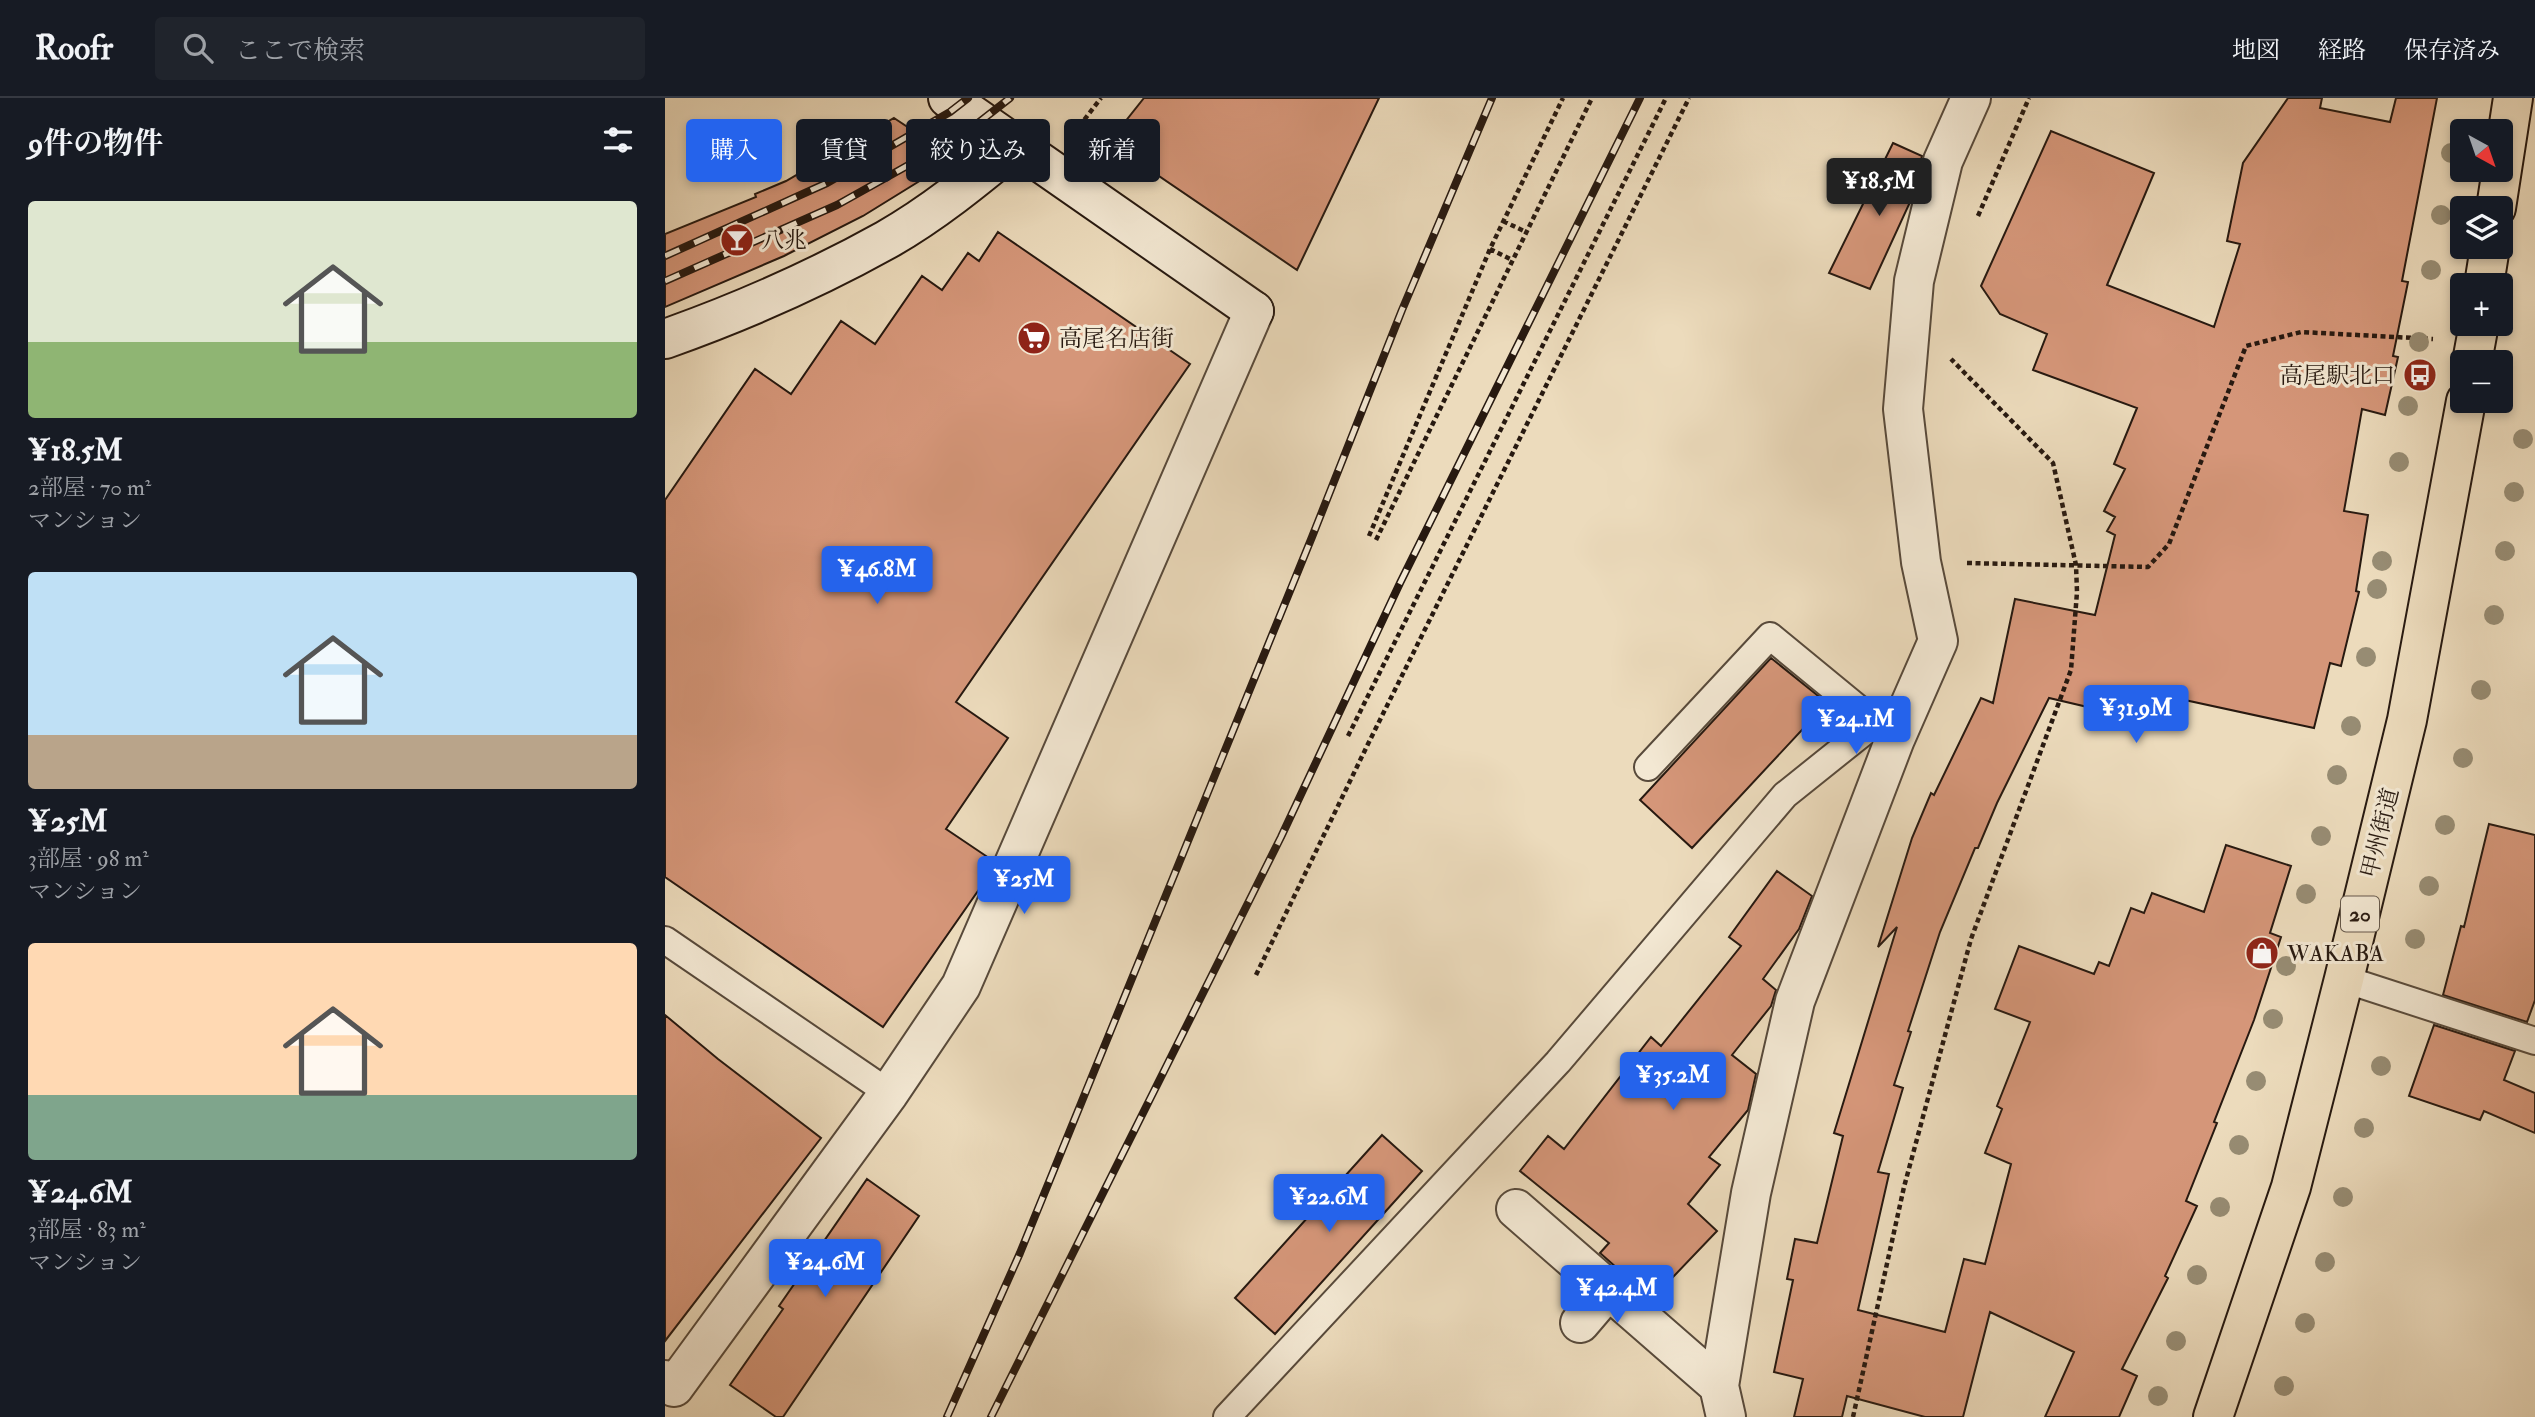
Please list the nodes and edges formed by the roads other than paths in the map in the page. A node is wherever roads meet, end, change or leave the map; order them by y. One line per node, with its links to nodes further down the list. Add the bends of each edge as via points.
1 (1971, 98): 10 (street, via 1943,161 1914,281 1903,409 1921,562 1938,641)
2 (2513, 98): 7 (highway)
3 (960, 102): 4 (street)
4 (982, 119)
5 (1050, 169): 15 (street, via 1254,311 961,986)
6 (970, 182): 8 (street, via 887,239 719,320)
7 (2498, 196)
8 (665, 339)
9 (2464, 413): 13 (highway, 甲州街道 / 20, via 2407,720)
10 (1885, 731): 11 (lane, via 1770,636); 20 (street, via 1795,1001 1751,1193); 21 (lane, via 1785,795 1558,1062)
11 (1648, 767)
12 (665, 940): 15 (lane)
13 (2344, 979): 14 (lane); 22 (highway, 甲州街道 / 20, via 2291,1187)
14 (2535, 1041)
15 (889, 1093): 19 (street, via 674,1387)
16 (1516, 1209): 17 (street)
17 (1609, 1289): 18 (street); 20 (street)
18 (1580, 1323)
19 (665, 1380)
20 (1723, 1402)
21 (1227, 1417)
22 (2213, 1417)

